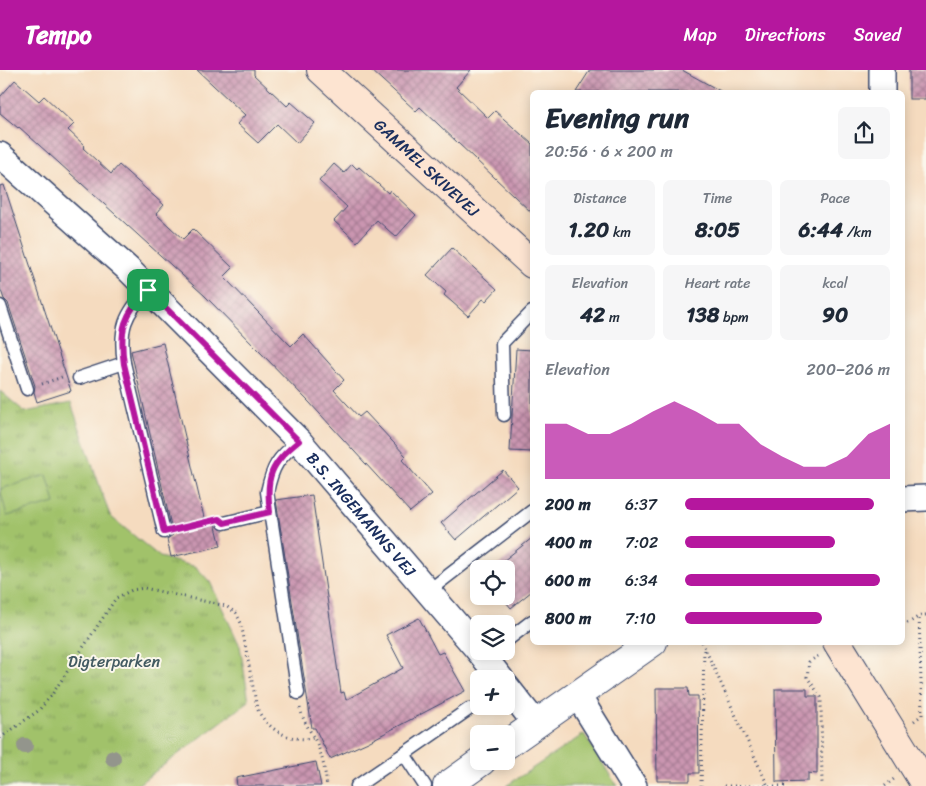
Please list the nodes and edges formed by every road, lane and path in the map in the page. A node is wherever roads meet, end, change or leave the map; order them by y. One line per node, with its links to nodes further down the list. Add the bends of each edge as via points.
1 (321, 70): 5 (main road, GAMMEL SKIVEVEJ)
2 (882, 70): 3 (street)
3 (882, 90)
4 (0, 155): 6 (street, B.S. INGEMANNS VEJ)
5 (530, 262)
6 (148, 290): 9 (lane, via 134,304 125,323 121,343); 13 (street, B.S. INGEMANNS VEJ)
7 (0, 306): 11 (lane)
8 (530, 314): 12 (lane, via 502,343)
9 (124, 364): 10 (lane); 19 (lane)
10 (79, 378): 11 (path, via 74,373)
11 (27, 388)
12 (504, 415)
13 (299, 441): 16 (lane, via 283,454 272,471 267,492); 20 (street, B.S. INGEMANNS VEJ)
14 (926, 498): 15 (street)
15 (905, 499)
16 (270, 512): 18 (lane); 31 (lane)
17 (530, 512): 20 (lane)
18 (224, 523): 19 (path, via 219,519)
19 (164, 532)
20 (428, 592): 26 (street, B.S. INGEMANNS VEJ)
21 (919, 615): 22 (path); 24 (path); 36 (path, via 922,715)
22 (926, 615)
23 (530, 623): 25 (lane)
24 (905, 624)
25 (515, 634)
26 (470, 638)
27 (649, 645): 32 (street)
28 (703, 645): 29 (path)
29 (704, 648): 48 (path); 50 (path)
30 (831, 648): 36 (main road); 52 (path, via 809,662 807,677 821,697)
31 (298, 693): 38 (path, via 302,719)
32 (578, 696): 35 (street); 47 (street)
33 (515, 697): 35 (street)
34 (469, 709): 40 (lane)
35 (536, 724): 39 (street)
36 (895, 735): 42 (main road)
37 (0, 738): 38 (path, via 38,711 51,696 116,598 144,588 226,606 236,614 241,623 260,716 291,739)
38 (313, 738): 43 (path, via 325,764)
39 (515, 739)
40 (404, 754): 44 (lane); 45 (lane)
41 (470, 770): 46 (street)
42 (924, 778)
43 (327, 786)
44 (357, 786)
45 (425, 786)
46 (447, 786)
47 (634, 786)
48 (702, 786)
49 (724, 786): 50 (path)
50 (768, 786): 51 (path)
51 (787, 786)
52 (822, 786)

